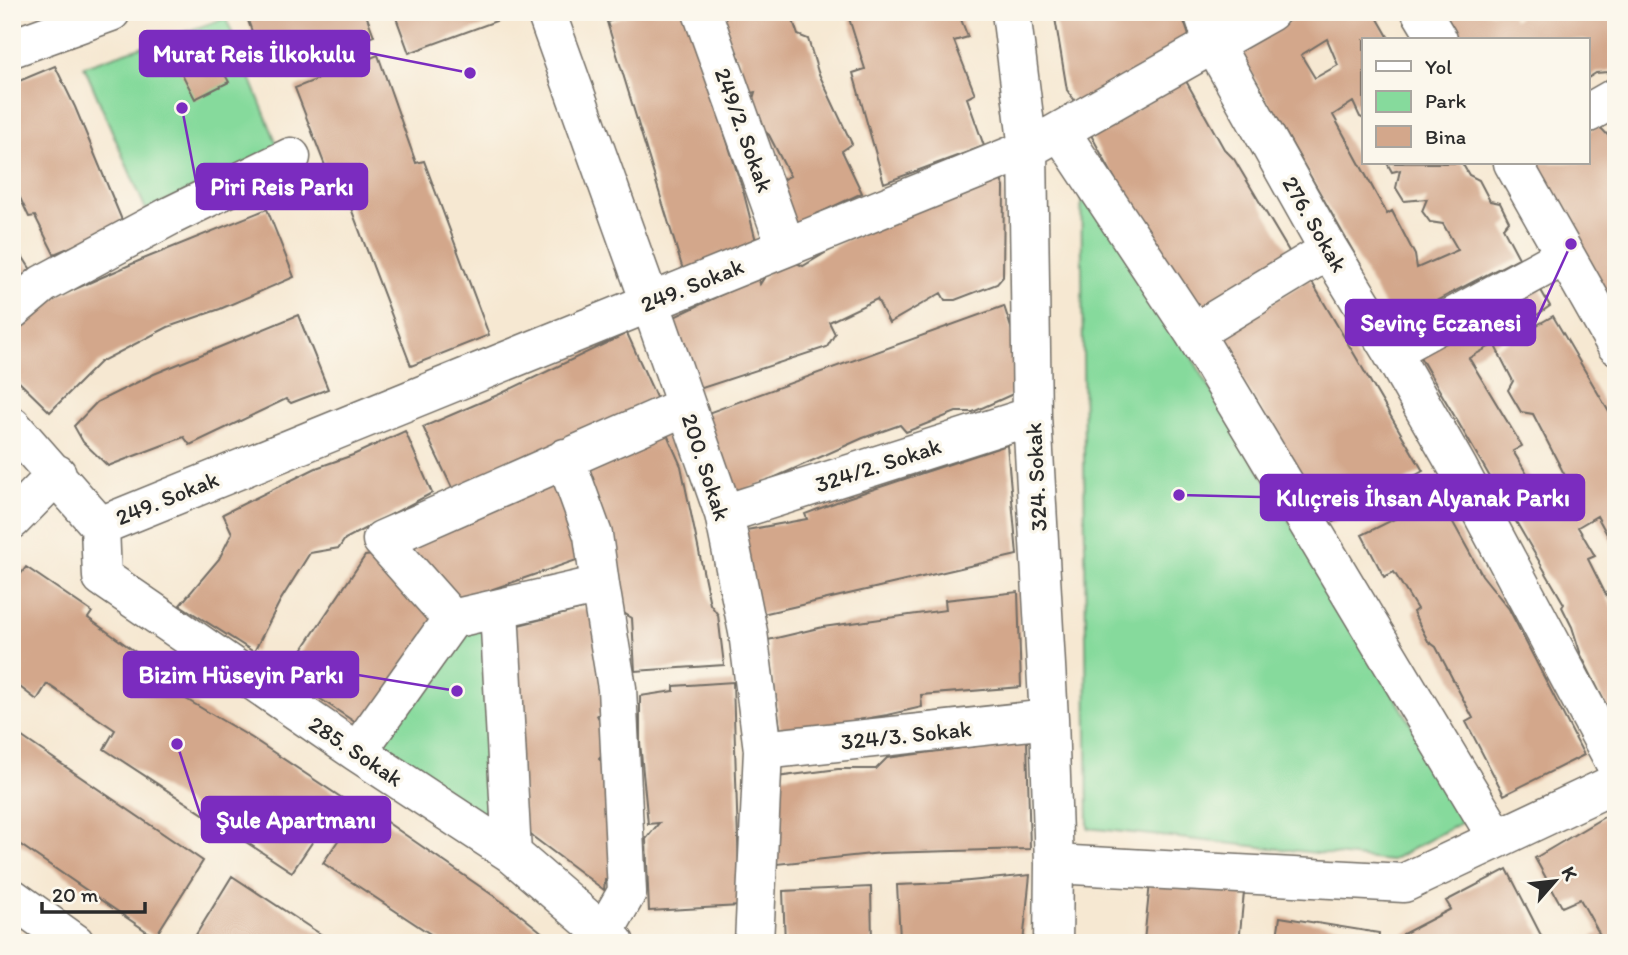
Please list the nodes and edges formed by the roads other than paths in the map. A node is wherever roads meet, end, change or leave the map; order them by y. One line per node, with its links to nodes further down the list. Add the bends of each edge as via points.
1 (111, 12): 9 (street)
2 (546, 12): 18 (street, 200. Sokak)
3 (702, 12): 15 (street, 249/2. Sokak)
4 (1011, 12): 12 (street, 324. Sokak)
5 (1270, 12): 7 (street, 249. Sokak)
6 (1421, 12): 8 (street)
7 (1208, 28): 12 (street, 249. Sokak); 16 (street, 276. Sokak)
8 (1437, 38)
9 (12, 48)
10 (1616, 97): 11 (street)
11 (1590, 112)
12 (1044, 140): 15 (street, 249. Sokak); 20 (street); 24 (street, 324. Sokak)
13 (291, 157): 19 (street, via 43,284)
14 (1514, 164): 17 (street)
15 (786, 247): 18 (street, 249. Sokak)
16 (1329, 250): 20 (street); 22 (street, 276. Sokak)
17 (1564, 256): 21 (street); 22 (street)
18 (650, 302): 23 (street, 200. Sokak); 30 (street, 249. Sokak)
19 (12, 310)
20 (1194, 333): 39 (street)
21 (1616, 345)
22 (1391, 351): 37 (street, 276. Sokak)
23 (686, 406): 26 (street); 28 (street, 200. Sokak)
24 (1032, 416): 28 (street, 324/2. Sokak); 34 (street, 324. Sokak)
25 (12, 426): 27 (street)
26 (565, 458): 31 (street, via 593,535); 33 (street, via 382,540)
27 (57, 474): 29 (street); 30 (street)
28 (724, 514): 35 (street, 200. Sokak, via 748,632)
29 (12, 520)
30 (100, 526): 36 (street, 285. Sokak, via 102,577)
31 (600, 585): 32 (street); 43 (street, via 617,688 627,892)
32 (499, 609): 33 (street); 40 (street)
33 (452, 619): 36 (street)
34 (1049, 719): 35 (street, 324/3. Sokak); 41 (street, 324. Sokak)
35 (763, 750): 45 (street, 200. Sokak)
36 (357, 752): 40 (street, 285. Sokak)
37 (1616, 765)
38 (1616, 783): 39 (street)
39 (1497, 838): 41 (street, via 1404,883)
40 (512, 854): 43 (street, 285. Sokak)
41 (1054, 864): 46 (street, 324. Sokak)
42 (12, 898): 44 (street)
43 (609, 938)
44 (75, 943)
45 (754, 943)
46 (1053, 943)

